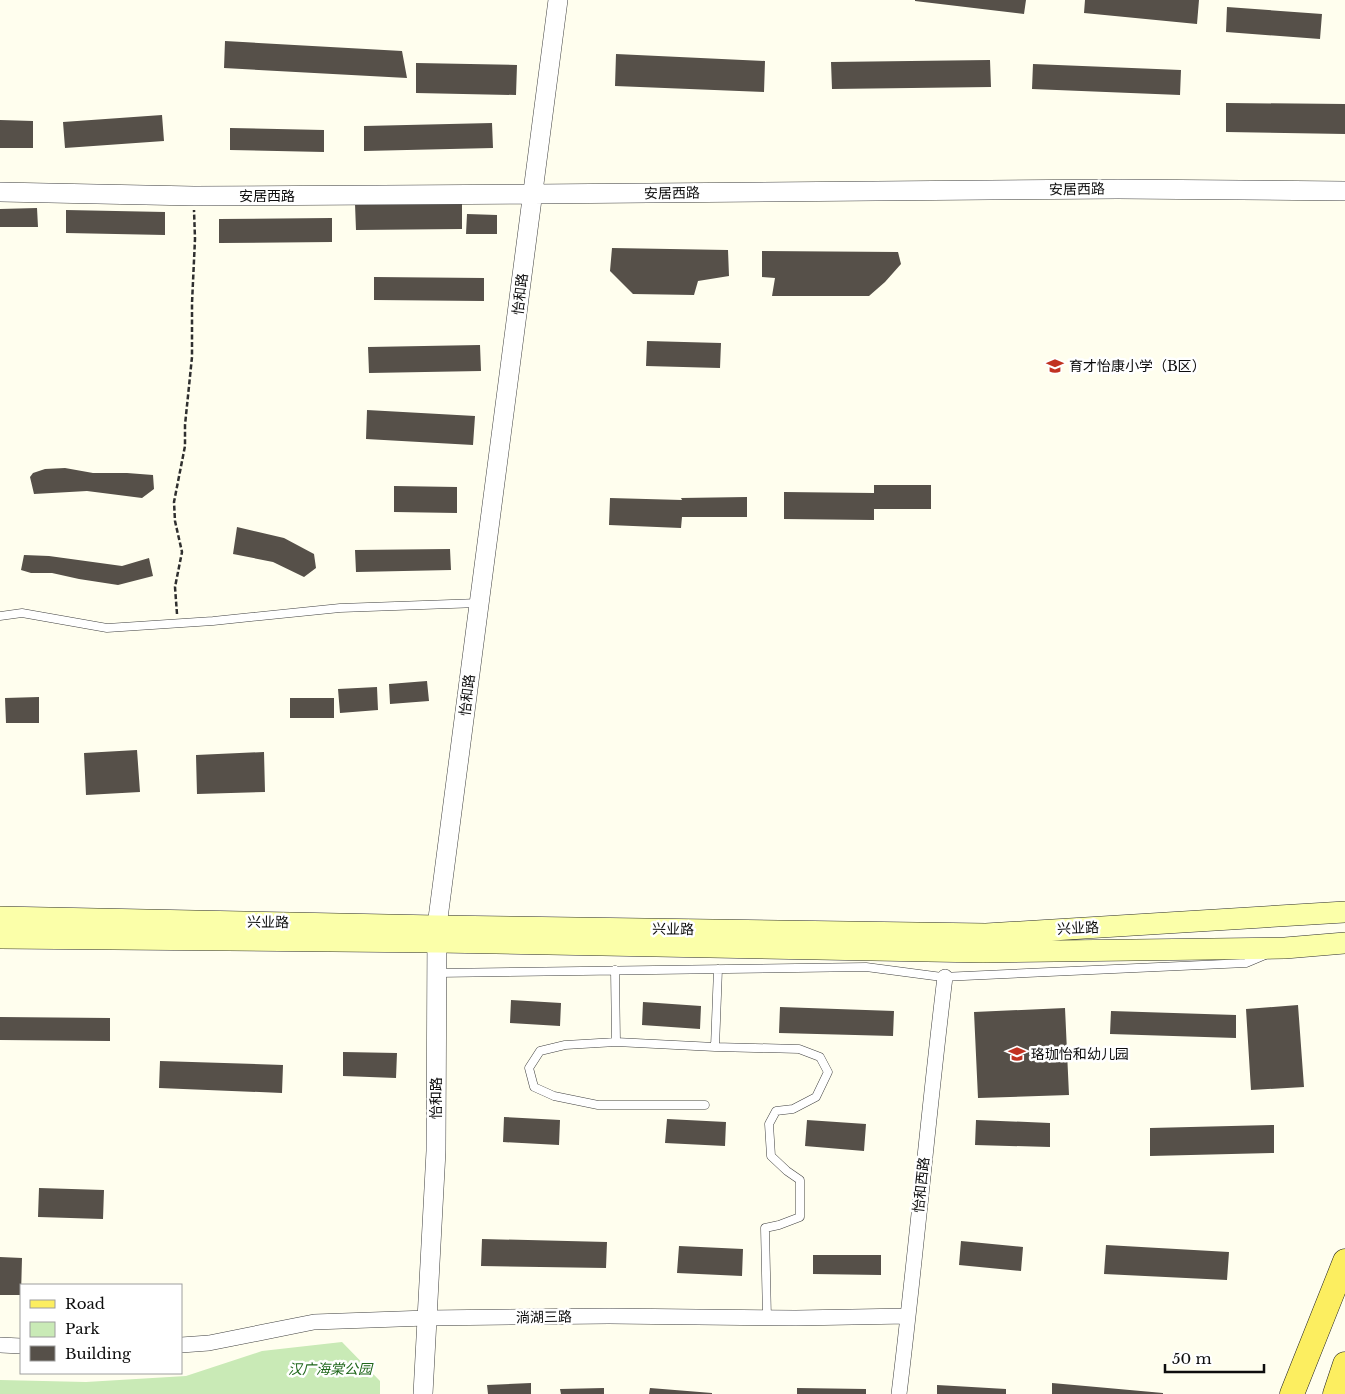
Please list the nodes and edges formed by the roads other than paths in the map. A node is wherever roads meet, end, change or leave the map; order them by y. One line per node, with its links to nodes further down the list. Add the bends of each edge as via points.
1 (558, 0): 4 (street, 怡和路)
2 (1345, 191): 4 (street, 安居西路, via 1108,189)
3 (0, 192): 4 (street, 安居西路, via 194,196)
4 (532, 194): 5 (street, 怡和路)
5 (479, 602): 6 (lane, via 340,608 106,628 22,612); 9 (street, 怡和路)
6 (0, 616)
7 (1345, 912): 9 (main road, 兴业路, via 986,934)
8 (0, 917): 9 (main road, 兴业路)
9 (437, 934): 10 (main road, 兴业路); 12 (main road, 兴业路, via 983,952); 15 (street, 怡和路)
10 (0, 938)
11 (1345, 943): 12 (main road, 兴业路)
12 (1285, 948): 16 (lane, via 1246,962)
13 (718, 969): 14 (lane); 16 (lane, via 866,967); 18 (lane)
14 (615, 970): 15 (lane); 17 (lane)
15 (437, 973): 22 (street, 怡和路, via 436,1151)
16 (945, 977): 21 (street, 怡和西路)
17 (616, 1042): 18 (lane); 19 (lane, via 565,1045 540,1051 529,1068 534,1087 554,1096 598,1105)
18 (715, 1046): 23 (lane, via 799,1050 820,1057 828,1072 816,1096 793,1109 776,1111 769,1124 771,1156 800,1180 800,1217 765,1228)
19 (705, 1105)
20 (1345, 1261): 30 (main road)
21 (908, 1316): 23 (street, 淌湖三路); 29 (street, 怡和西路)
22 (427, 1318): 23 (street, 淌湖三路); 25 (street, 淌湖三路, via 314,1322 209,1343); 28 (street, 怡和路)
23 (767, 1318)
24 (0, 1345): 26 (street)
25 (182, 1345)
26 (20, 1346)
27 (1345, 1364): 31 (main road)
28 (422, 1394)
29 (898, 1394)
30 (1292, 1394)
31 (1335, 1394)

